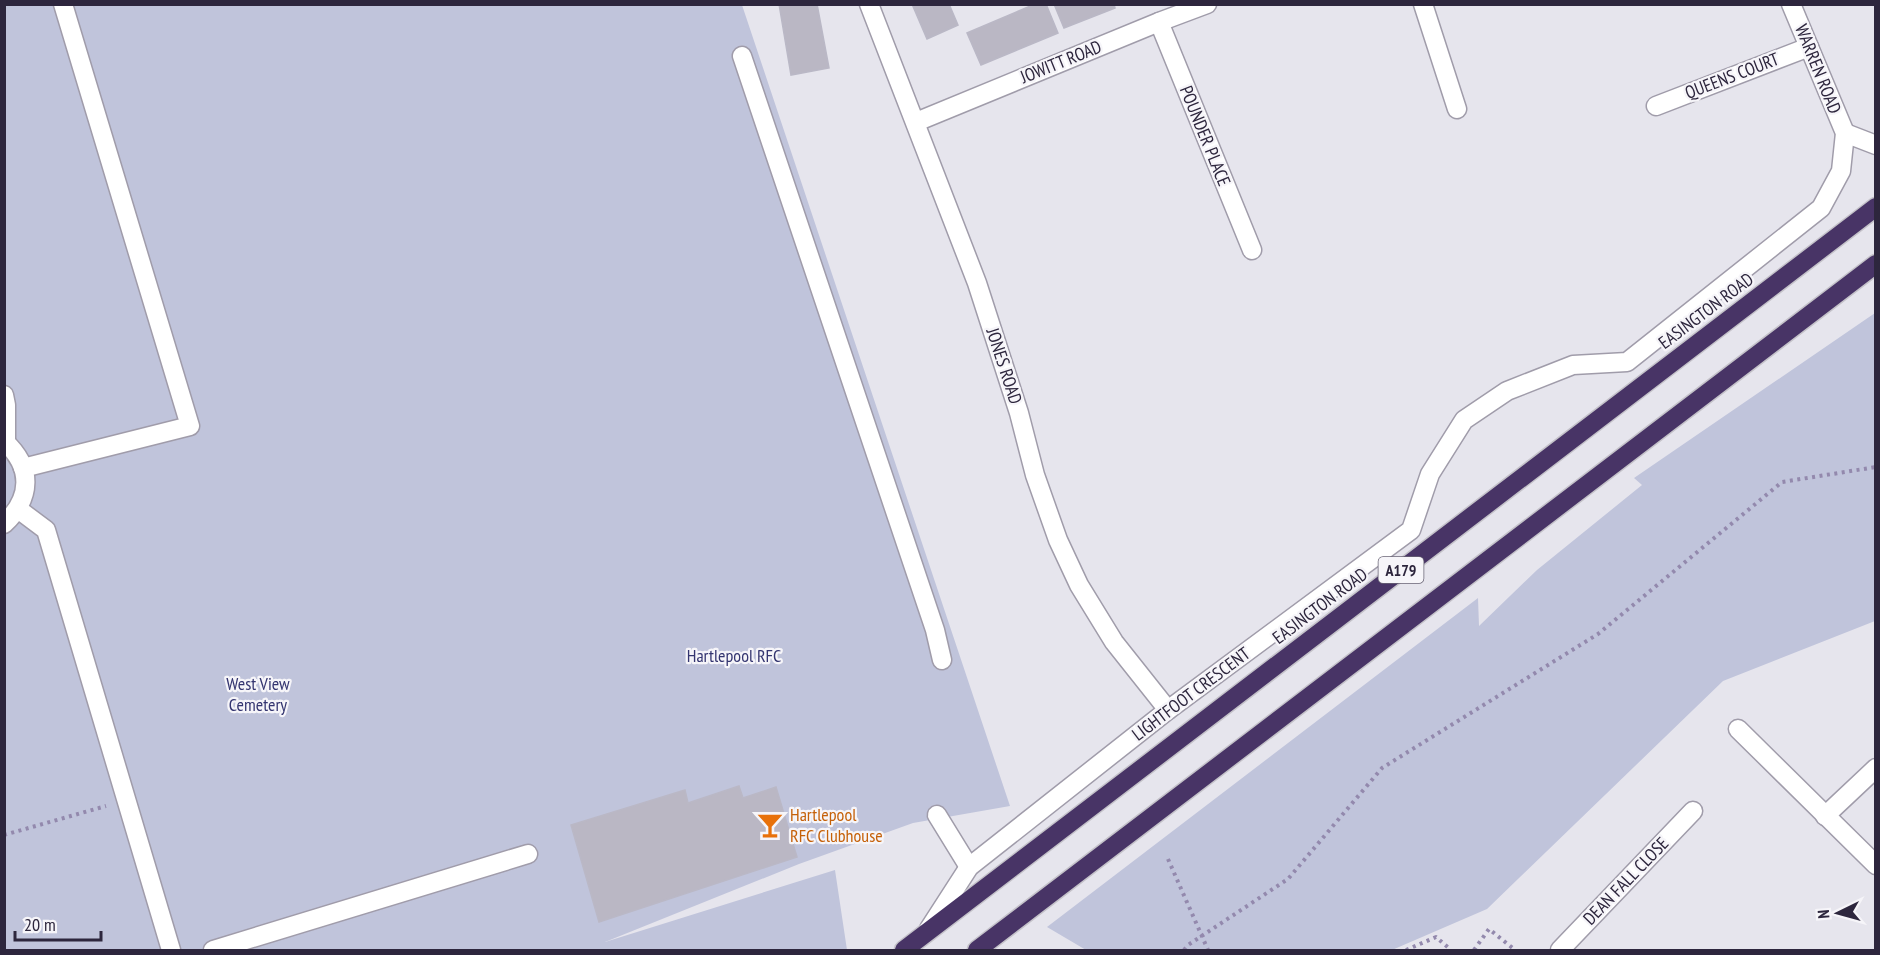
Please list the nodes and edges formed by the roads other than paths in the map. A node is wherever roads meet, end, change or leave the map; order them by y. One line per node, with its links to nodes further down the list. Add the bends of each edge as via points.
1 (63, 4): 19 (street, via 190,426)
2 (869, 4): 11 (street, JONES ROAD)
3 (1207, 4): 6 (street, JOWITT ROAD)
4 (1424, 4): 10 (street)
5 (1791, 4): 7 (street, WARREN ROAD)
6 (1159, 21): 11 (street, JOWITT ROAD); 15 (street, POUNDER PLACE)
7 (1809, 47): 9 (street, QUEENS COURT); 12 (street, WARREN ROAD)
8 (742, 56): 22 (street)
9 (1656, 106)
10 (1457, 109)
11 (916, 122): 23 (street, JONES ROAD, via 977,283 1058,540 1079,585 1114,642)
12 (1845, 133): 13 (street); 23 (street, LIGHTFOOT CRESCENT, via 1841,171 1821,208 1627,362 1573,365 1508,391 1464,420 1430,474 1411,530)
13 (1875, 145)
14 (1875, 207): 32 (highway, EASINGTON ROAD / A179)
15 (1252, 250)
16 (1875, 264): 36 (highway, A179)
17 (4, 395): 18 (street)
18 (5, 442): 19 (street, via 15,451)
19 (23, 468): 20 (street, via 24,498)
20 (18, 509): 21 (street); 33 (street, via 46,530)
21 (4, 524)
22 (942, 660)
23 (1168, 710): 31 (street, LIGHTFOOT CRESCENT)
24 (1738, 729): 28 (street)
25 (1875, 768): 28 (street)
26 (1693, 811): 37 (street, DEAN FALL CLOSE)
27 (937, 815): 31 (street)
28 (1825, 816): 30 (street)
29 (528, 854): 34 (street)
30 (1875, 865)
31 (969, 867): 32 (street, LIGHTFOOT CRESCENT)
32 (928, 932): 35 (highway, EASINGTON ROAD / A179)
33 (171, 951)
34 (213, 951)
35 (904, 951)
36 (977, 951)
37 (1560, 951)

